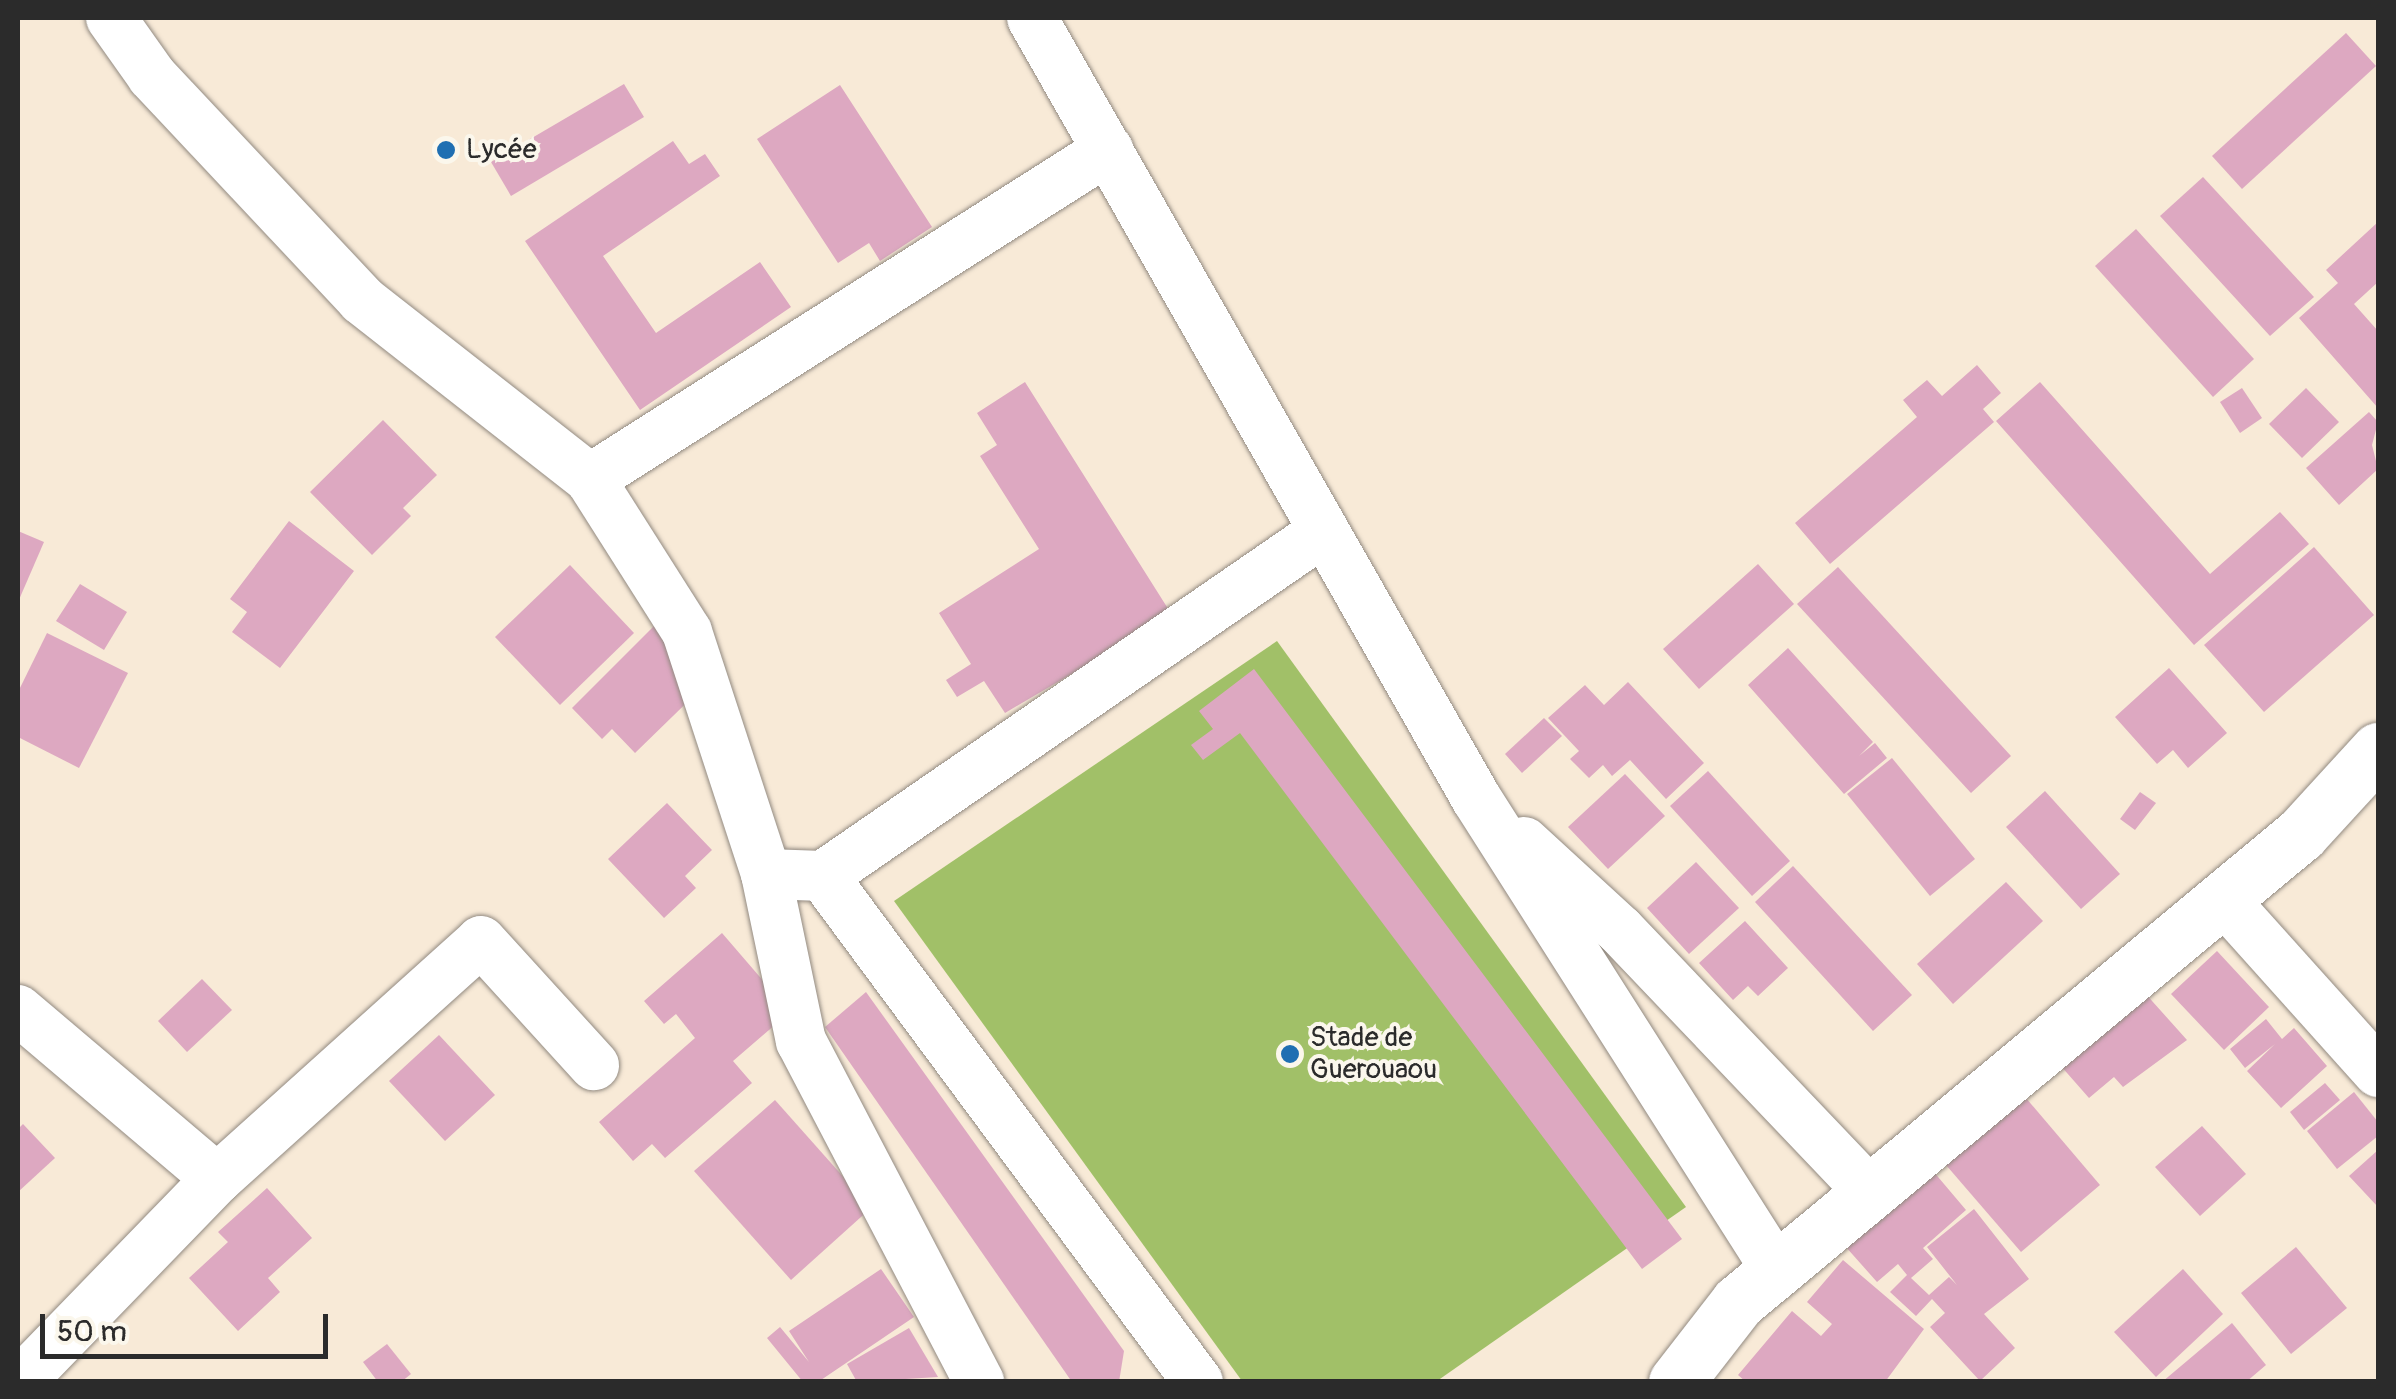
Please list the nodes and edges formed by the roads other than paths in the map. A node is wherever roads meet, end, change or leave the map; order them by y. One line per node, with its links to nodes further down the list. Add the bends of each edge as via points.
1 (111, 18): 4 (street, via 152,76 362,300)
2 (1032, 18): 3 (street)
3 (1108, 150): 4 (street); 5 (street)
4 (590, 479): 8 (street, via 687,632)
5 (1324, 531): 7 (street); 9 (street)
6 (2378, 750): 10 (main road, via 2301,834)
7 (1476, 798): 15 (street, via 1620,930); 16 (street)
8 (766, 874): 9 (street); 18 (street, via 801,1041)
9 (824, 876): 19 (street)
10 (2222, 898): 13 (street); 15 (main road)
11 (18, 1010): 14 (street)
12 (594, 1064): 14 (street, via 481,941)
13 (2378, 1072)
14 (217, 1179): 17 (street)
15 (1871, 1194): 16 (main road)
16 (1776, 1270): 20 (main road, via 1738,1302)
17 (20, 1382)
18 (980, 1382)
19 (1198, 1382)
20 (1676, 1382)

